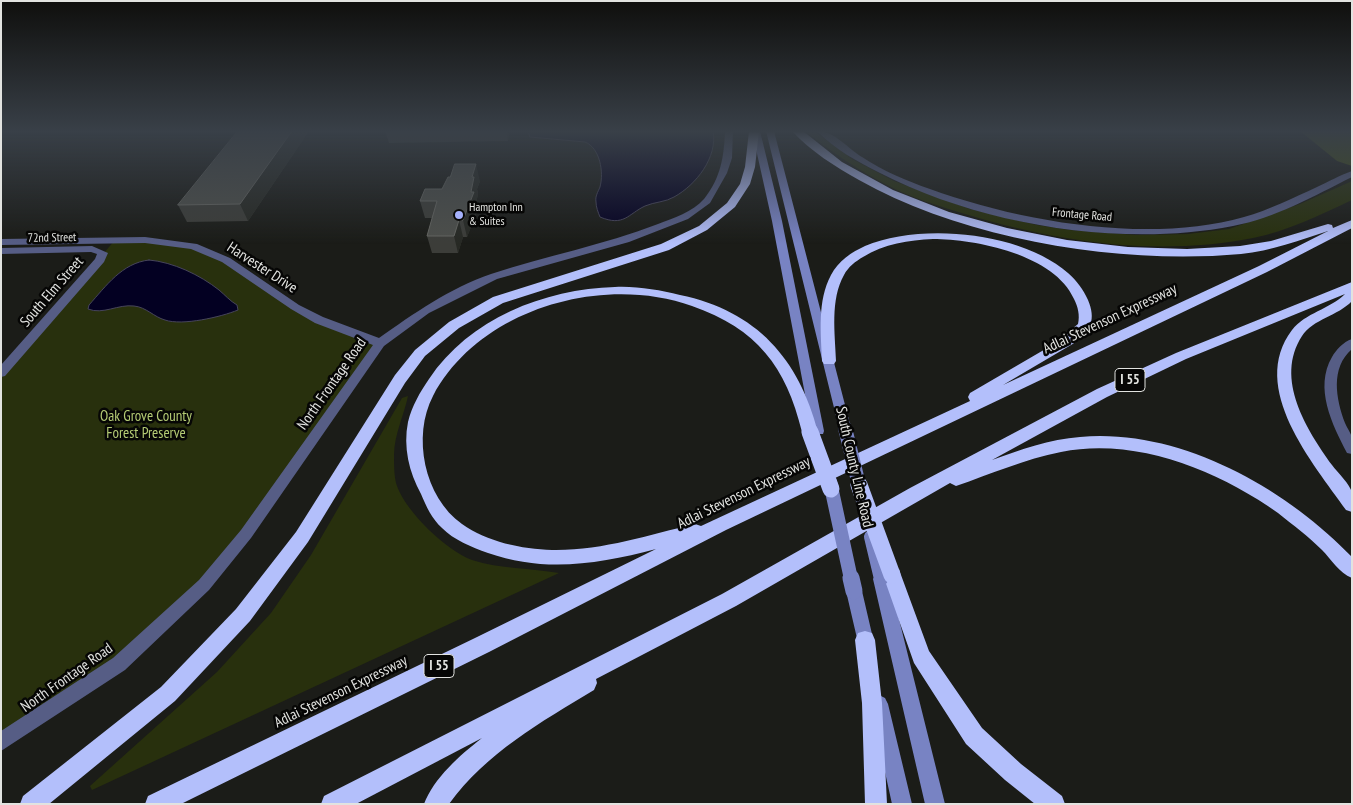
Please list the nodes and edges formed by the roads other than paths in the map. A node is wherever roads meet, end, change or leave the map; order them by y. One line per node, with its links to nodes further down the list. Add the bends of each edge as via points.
1 (724, 169): 14 (street, North Frontage Road, via 707,201 685,217 626,240 493,277 425,311)
2 (750, 169): 31 (highway, via 745,184 731,205 703,228 665,247 498,300 454,324 420,353 400,379 302,537 243,615 168,694)
3 (764, 169): 19 (main road, South County Line Road)
4 (779, 169): 16 (main road, South County Line Road)
5 (846, 169): 8 (highway, via 914,202 980,225 1056,242 1120,250 1241,250 1268,246)
6 (878, 169): 7 (street, Frontage Road, via 928,192 992,212 1042,223 1146,232 1233,223 1285,205)
7 (1352, 174)
8 (1352, 222): 18 (highway, Adlai Stevenson Expressway / I 55, via 1263,269)
9 (1, 242): 14 (street, Harvester Drive, via 145,240 193,246 226,260 318,320)
10 (1, 251): 11 (street, 72nd Street, via 92,250)
11 (103, 253): 17 (street, South Elm Street)
12 (1352, 286): 23 (highway, I 55, via 1181,356 1102,393)
13 (1352, 294): 24 (highway, via 1338,307 1297,332 1283,373 1288,401 1298,427)
14 (380, 343): 30 (street, North Frontage Road, via 246,534 204,585 119,664)
15 (1352, 343): 20 (street, via 1335,360 1330,378 1331,397 1343,434)
16 (830, 361): 18 (highway, via 828,308 837,275 858,255 887,242 929,236 984,242 1038,258 1072,283 1083,302 1085,326 1073,338 993,384); 21 (main road, South County Line Road, bridge)
17 (1, 373)
18 (946, 419): 25 (highway, Adlai Stevenson Expressway / I 55)
19 (814, 431): 22 (highway, bridge); 25 (highway, via 791,378 779,359 755,336 701,304 646,292 607,291 579,295 513,315 484,331 459,351 438,374 423,401 414,428 414,453 424,485 448,523 504,552 551,558 592,555)
20 (1352, 449)
21 (859, 485): 27 (highway, bridge)
22 (831, 488): 29 (main road, South County Line Road, bridge)
23 (916, 492): 26 (highway, via 1059,447 1093,442 1134,446 1214,468 1260,494 1322,538); 28 (highway, I 55)
24 (1352, 505)
25 (720, 525): 32 (highway, Adlai Stevenson Expressway / I 55)
26 (1352, 570)
27 (886, 577): 37 (main road); 38 (highway, via 921,656 974,736)
28 (729, 600): 33 (highway, I 55); 34 (highway, via 526,719 476,756 456,775)
29 (865, 640): 35 (highway, via 872,704); 36 (main road, South County Line Road)
30 (1, 742)
31 (31, 804)
32 (156, 804)
33 (332, 804)
34 (436, 804)
35 (876, 804)
36 (902, 804)
37 (935, 804)
38 (1054, 804)

